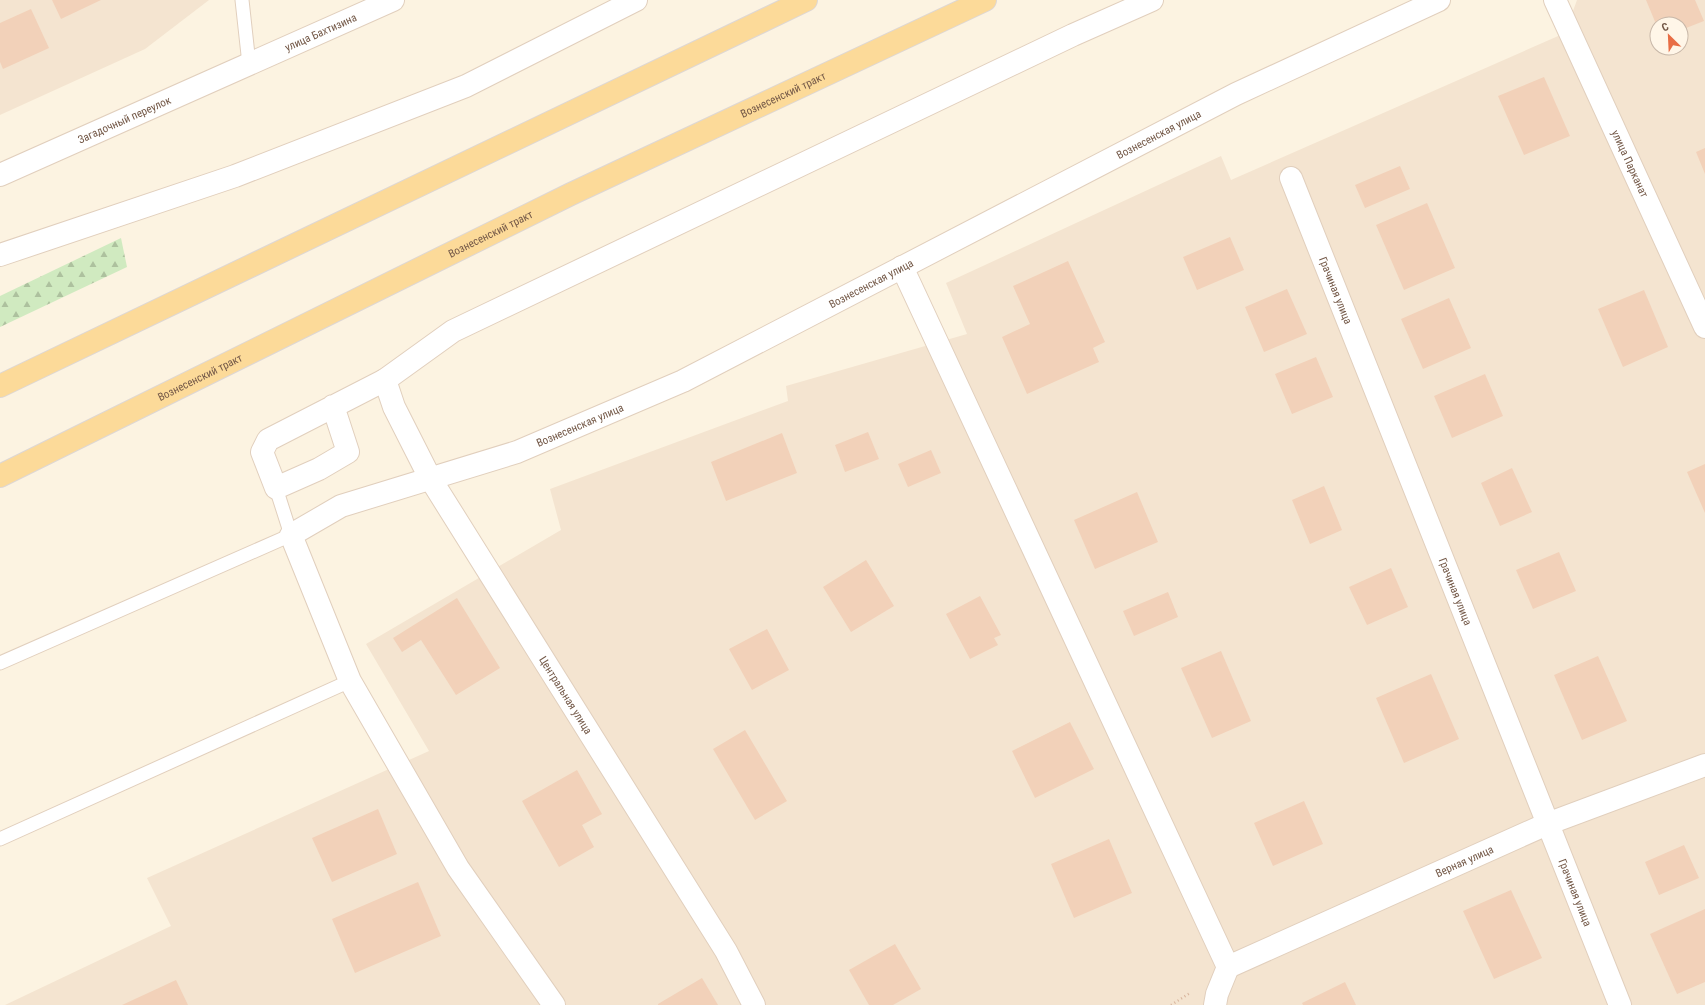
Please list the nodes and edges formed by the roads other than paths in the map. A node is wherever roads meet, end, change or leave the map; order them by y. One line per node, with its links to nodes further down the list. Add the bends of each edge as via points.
1 (242, 0): 9 (lane)
2 (393, 0): 9 (street, улица Бахтизина)
3 (636, 0): 12 (street, via 466,86 236,176)
4 (806, 0): 16 (main road)
5 (984, 0): 18 (main road, Вознесенский тракт, via 571,194)
6 (1152, 0): 15 (street, via 453,331)
7 (1439, 0): 13 (street, Вознесенская улица, via 1236,94)
8 (1555, 0): 14 (street, улица Парканат)
9 (249, 64): 10 (street, Загадочный переулок)
10 (0, 174)
11 (1292, 178): 25 (street, Грачиная улица)
12 (0, 255)
13 (902, 267): 19 (street, Вознесенская улица, via 683,381 517,452); 27 (street)
14 (1705, 327)
15 (385, 380): 17 (street); 19 (street, Центральная улица, via 394,407)
16 (0, 386)
17 (333, 406): 20 (street, via 268,440 262,452); 20 (street, via 348,452 319,469)
18 (0, 476)
19 (430, 478): 21 (street, Вознесенская улица, via 342,506); 29 (street, Центральная улица, via 726,951)
20 (276, 488): 21 (lane)
21 (291, 535): 22 (lane); 23 (street)
22 (0, 663)
23 (350, 681): 26 (lane); 28 (street, via 458,868)
24 (1705, 765): 25 (street, Верная улица)
25 (1547, 824): 27 (street, Верная улица); 31 (street, Грачиная улица)
26 (0, 839)
27 (1228, 967): 30 (street)
28 (554, 1005)
29 (754, 1005)
30 (1215, 1005)
31 (1620, 1005)

